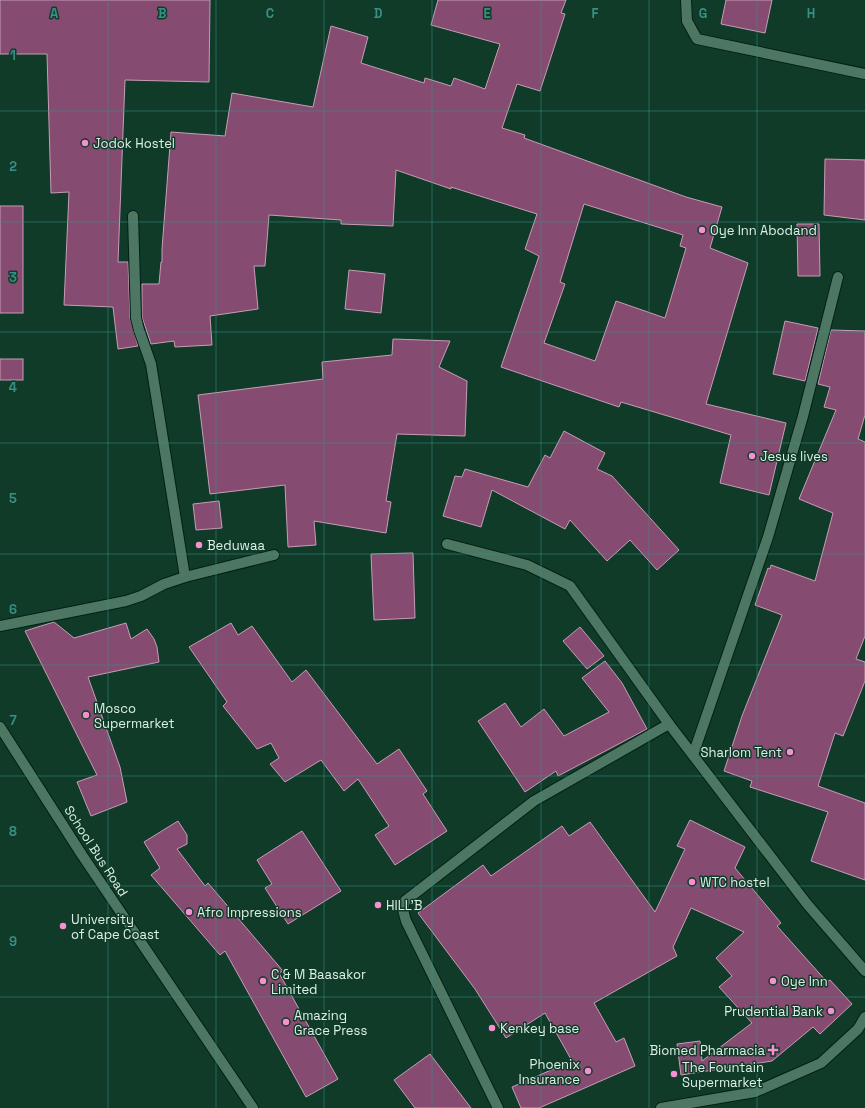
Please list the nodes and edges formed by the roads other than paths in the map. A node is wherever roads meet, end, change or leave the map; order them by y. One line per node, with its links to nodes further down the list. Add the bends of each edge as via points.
1 (686, 0): 2 (street, via 687,22 697,39)
2 (865, 74)
3 (133, 216): 7 (street, via 136,318 151,364)
4 (838, 277): 11 (street, via 803,416 768,537)
5 (447, 544): 9 (street, via 527,565 570,586)
6 (274, 556): 7 (street)
7 (185, 577): 8 (street, via 126,601)
8 (0, 626)
9 (669, 724): 11 (street); 15 (street, via 534,801 405,901 403,910 406,921)
10 (0, 727): 14 (street, School Bus Road, via 82,856)
11 (693, 755): 12 (street, via 807,904)
12 (865, 971)
13 (865, 1017): 16 (street, via 858,1030 821,1063 755,1092)
14 (253, 1108)
15 (498, 1108)
16 (661, 1108)

